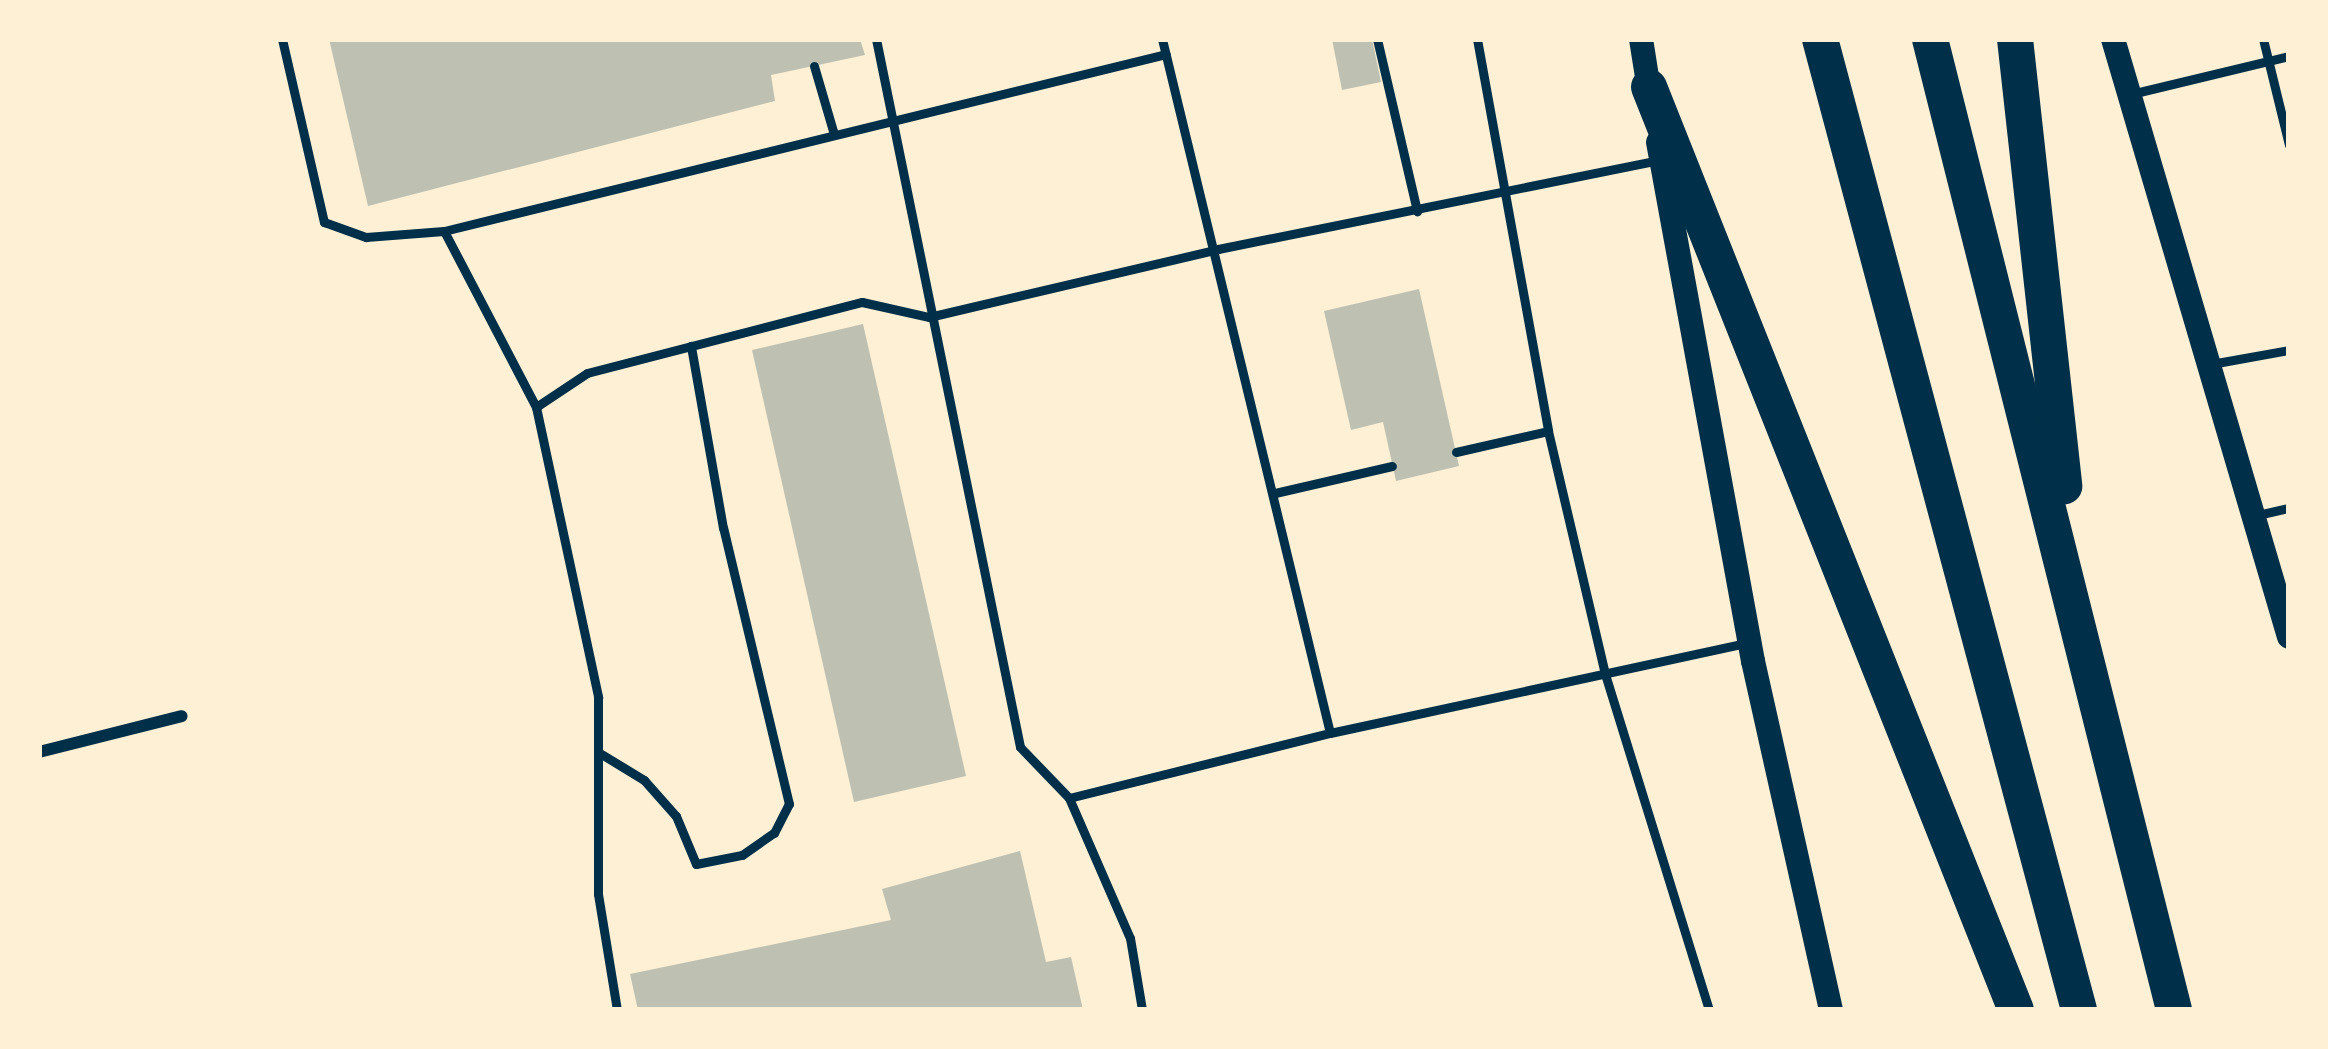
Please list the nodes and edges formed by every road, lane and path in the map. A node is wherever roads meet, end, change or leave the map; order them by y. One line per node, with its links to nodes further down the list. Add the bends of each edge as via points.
1 (282, 39): 24 (lane, via 324,222 365,237)
2 (876, 39): 18 (lane)
3 (1162, 39): 12 (lane)
4 (1376, 39): 23 (lane)
5 (1477, 39): 22 (lane)
6 (1641, 39): 16 (main road)
7 (1820, 39): 51 (highway)
8 (1930, 39): 39 (highway)
9 (2015, 39): 39 (highway)
10 (2113, 39): 17 (main road)
11 (2264, 39): 14 (lane)
12 (1166, 55): 18 (lane); 25 (lane)
13 (2289, 56): 14 (lane)
14 (2268, 60): 17 (lane); 20 (lane)
15 (814, 66): 19 (lane)
16 (1649, 87): 21 (main road); 50 (highway)
17 (2131, 94): 29 (main road)
18 (894, 118): 19 (lane); 26 (lane)
19 (833, 131): 24 (lane)
20 (2289, 145)
21 (1661, 160): 22 (lane); 38 (main road)
22 (1502, 195): 23 (lane); 31 (lane)
23 (1417, 211): 25 (lane)
24 (444, 230): 30 (lane)
25 (1218, 249): 26 (lane); 34 (lane)
26 (928, 317): 27 (lane, via 862,302); 45 (lane, via 1020,747)
27 (691, 346): 30 (lane, via 587,373); 44 (lane, via 723,529 789,804 774,833 742,854 696,863 676,816 644,780)
28 (2289, 350): 29 (lane)
29 (2211, 364): 36 (main road)
30 (536, 407): 44 (lane, via 598,698)
31 (1548, 430): 32 (lane); 40 (lane)
32 (1456, 452)
33 (1392, 466): 34 (lane)
34 (1275, 493): 42 (lane)
35 (2289, 508): 36 (lane)
36 (2250, 517): 37 (main road)
37 (2289, 636)
38 (1750, 642): 40 (lane); 46 (main road)
39 (2085, 644): 52 (highway)
40 (1605, 674): 42 (lane); 49 (lane)
41 (182, 716): 43 (street)
42 (1330, 733): 45 (lane)
43 (39, 752)
44 (598, 752): 47 (lane, via 598,894)
45 (1069, 798): 48 (lane, via 1130,938)
46 (1830, 1007)
47 (617, 1010)
48 (1142, 1010)
49 (1709, 1010)
50 (2016, 1010)
51 (2080, 1010)
52 (2174, 1010)

